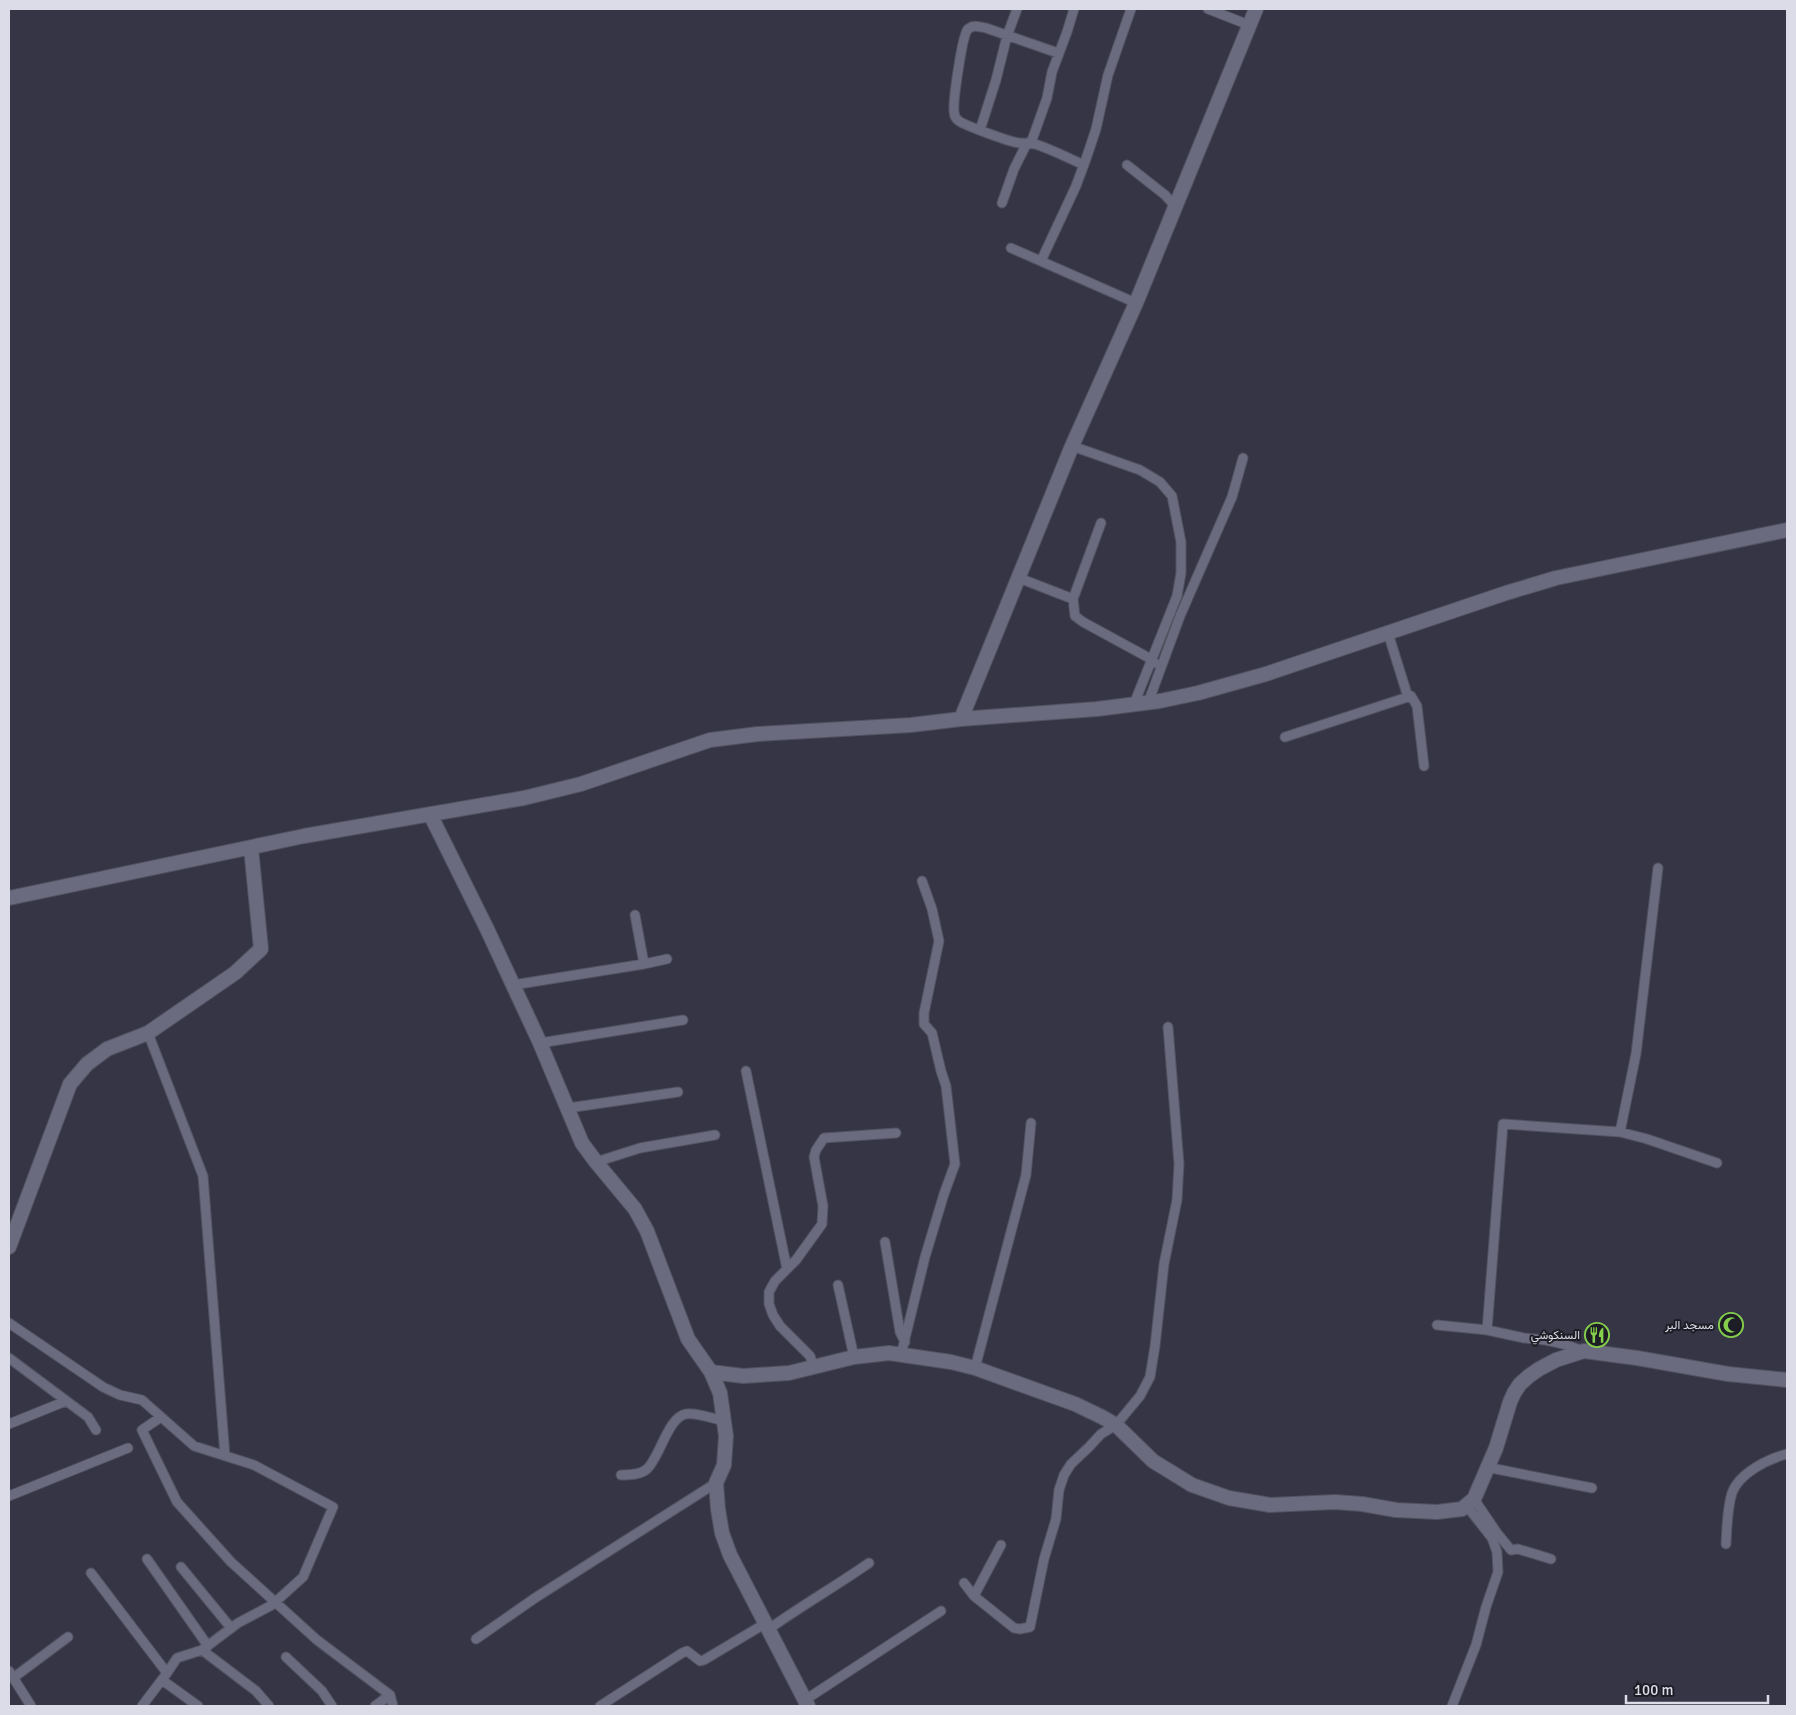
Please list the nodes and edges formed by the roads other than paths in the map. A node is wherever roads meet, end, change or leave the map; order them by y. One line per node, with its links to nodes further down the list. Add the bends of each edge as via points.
1 (1017, 9): 7 (street)
2 (1074, 9): 8 (street)
3 (1131, 9): 11 (street, via 1108,75)
4 (1208, 9): 6 (street)
5 (1256, 9): 6 (street)
6 (1249, 25): 14 (street)
7 (1007, 36): 8 (street); 9 (street); 9 (street, via 977,26 969,28 965,35 953,110 959,122)
8 (1058, 53): 10 (street, via 1047,98)
9 (980, 130): 10 (street, via 1010,141)
10 (1029, 143): 11 (street); 13 (street, via 1014,169)
11 (1084, 165): 16 (street)
12 (1127, 165): 14 (street)
13 (1002, 203)
14 (1176, 206): 17 (street)
15 (1011, 248): 16 (street)
16 (1042, 261): 17 (street)
17 (1136, 303): 18 (street)
18 (1072, 446): 22 (street); 25 (street, via 1140,470 1160,482 1172,496 1181,542 1181,573 1178,596)
19 (1243, 458): 26 (street, via 1232,497)
20 (1101, 523): 23 (street)
21 (1787, 530): 24 (street, via 1556,578)
22 (1019, 578): 23 (street); 29 (street)
23 (1073, 598): 25 (street, via 1075,616)
24 (1388, 633): 27 (street, via 1407,694); 28 (street, via 1258,676 1198,693)
25 (1151, 659): 26 (street); 28 (street)
26 (1161, 668): 28 (street)
27 (1411, 696): 30 (street); 31 (street, via 1417,706)
28 (1141, 704): 29 (street)
29 (961, 719): 32 (street, via 710,740 581,784 524,798)
30 (1285, 737)
31 (1424, 766)
32 (430, 814): 33 (street); 40 (street)
33 (251, 848): 36 (street); 43 (street, via 262,949 235,973)
34 (1658, 868): 49 (street, via 1636,1054)
35 (922, 881): 61 (street, via 939,940 924,1024 932,1033 946,1086 955,1164 925,1257)
36 (9, 898)
37 (635, 915): 39 (street)
38 (667, 959): 39 (street)
39 (644, 964): 40 (street)
40 (513, 985): 44 (street)
41 (683, 1020): 44 (street)
42 (1168, 1027): 73 (street, via 1179,1164 1177,1200 1164,1264 1150,1377 1140,1396)
43 (148, 1032): 55 (street, via 107,1049 87,1064 70,1084); 77 (street, via 203,1176)
44 (540, 1043): 47 (street)
45 (746, 1071): 56 (street)
46 (678, 1092): 47 (street)
47 (568, 1108): 52 (street, via 582,1143)
48 (1031, 1123): 66 (street, via 1026,1174)
49 (1620, 1132): 53 (street); 60 (street, via 1503,1124)
50 (896, 1133): 56 (street, via 824,1138 814,1157 823,1206 822,1224)
51 (714, 1135): 52 (street, via 640,1148)
52 (596, 1162): 67 (street, via 635,1209 647,1231 688,1339)
53 (1717, 1163)
54 (885, 1242): 61 (street)
55 (9, 1247)
56 (786, 1269): 65 (street, via 769,1292 769,1304 780,1326 810,1356)
57 (838, 1285): 63 (street)
58 (9, 1323): 70 (street, via 103,1387 142,1400)
59 (1437, 1325): 60 (street)
60 (1487, 1330): 62 (street)
61 (903, 1348): 63 (street); 66 (street)
62 (1584, 1351): 68 (street); 78 (street, via 1556,1360 1520,1384)
63 (854, 1357): 65 (street)
64 (9, 1358): 69 (street)
65 (814, 1368): 67 (street, via 743,1376)
66 (975, 1368): 73 (street, via 1075,1404)
67 (711, 1372): 71 (street, via 720,1393)
68 (1787, 1380)
69 (66, 1401): 72 (street); 74 (street, via 88,1417)
70 (161, 1417): 77 (street, via 194,1446); 93 (street, via 142,1430 177,1502 231,1562)
71 (724, 1421): 79 (street, via 687,1413 680,1416 646,1470); 80 (street, via 724,1465)
72 (9, 1424)
73 (1116, 1425): 83 (street, via 1153,1461 1192,1485 1229,1498 1270,1505 1335,1502 1437,1512 1455,1510); 92 (street, via 1101,1434 1064,1475 1030,1626 1014,1628)
74 (96, 1430)
75 (128, 1448): 82 (street)
76 (1787, 1454): 84 (street, via 1759,1464 1734,1488)
77 (225, 1456): 93 (street, via 254,1465 333,1507 303,1577)
78 (1486, 1467): 81 (street); 83 (street, via 1480,1488)
79 (621, 1476)
80 (716, 1483): 95 (street, via 718,1509 730,1555); 98 (street)
81 (1592, 1488)
82 (9, 1496)
83 (1470, 1502): 87 (street, via 1511,1550 1518,1549); 113 (street, via 1492,1538 1498,1572 1476,1645)
84 (1726, 1544)
85 (1001, 1545): 92 (street)
86 (147, 1559): 99 (street)
87 (1551, 1559)
88 (869, 1563): 95 (street, via 835,1587)
89 (181, 1567): 96 (street)
90 (91, 1573): 102 (street)
91 (964, 1583): 92 (street)
92 (974, 1596)
93 (275, 1602): 96 (street); 103 (street, via 317,1640)
94 (941, 1611): 104 (street)
95 (767, 1626): 104 (street); 112 (street, via 704,1660 700,1661 687,1651 682,1653)
96 (232, 1628): 99 (street)
97 (68, 1637): 101 (street)
98 (476, 1639)
99 (205, 1648): 102 (street, via 177,1658); 108 (street)
100 (286, 1657): 109 (street, via 322,1691)
101 (11, 1674): 105 (street)
102 (165, 1677): 106 (street); 107 (street)
103 (390, 1695): 110 (street); 111 (street)
104 (807, 1703)
105 (31, 1706)
106 (142, 1706)
107 (198, 1706)
108 (269, 1706)
109 (332, 1706)
110 (376, 1706)
111 (393, 1706)
112 (600, 1706)
113 (1452, 1706)

